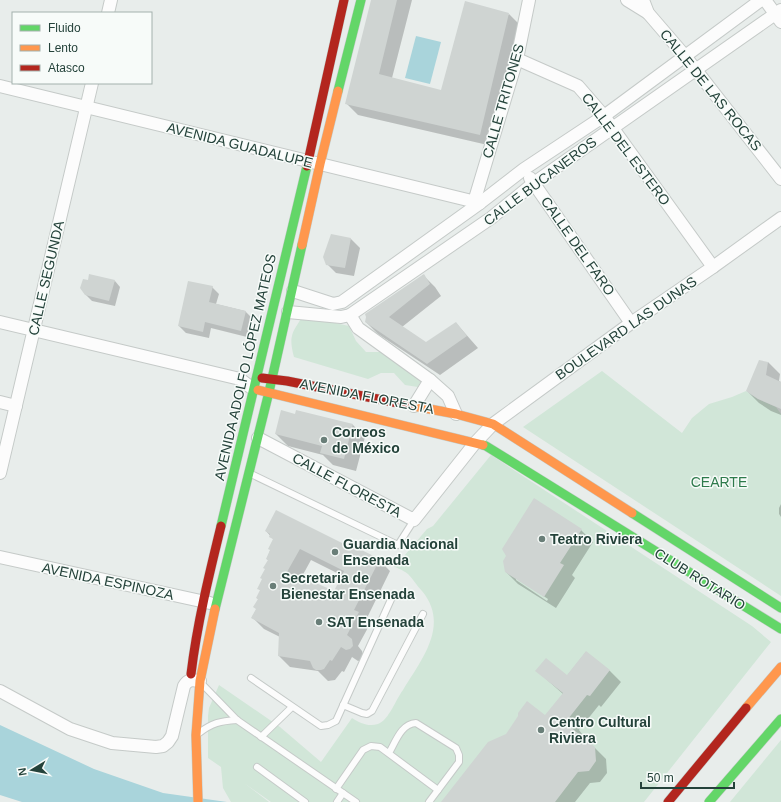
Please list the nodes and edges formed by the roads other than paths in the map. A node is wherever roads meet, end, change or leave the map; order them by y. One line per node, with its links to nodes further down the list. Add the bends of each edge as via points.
1 (111, 0): 9 (street)
2 (344, 0): 20 (main road, AVENIDA ADOLFO LÓPEZ MATEOS)
3 (361, 0): 20 (main road, AVENIDA ADOLFO LÓPEZ MATEOS)
4 (529, 0): 13 (street, CALLE TRITONES)
5 (627, 0): 10 (street)
6 (643, 0): 10 (street, CALLE DE LAS ROCAS)
7 (761, 0): 12 (street, CALLE BUCANEROS)
8 (766, 0): 11 (street)
9 (108, 12)
10 (648, 13): 12 (street, CALLE DE LAS ROCAS)
11 (779, 15): 14 (street, CALLE BUCANEROS)
12 (685, 56): 14 (street, CALLE DE LAS ROCAS); 18 (street, CALLE BUCANEROS)
13 (517, 59): 18 (street, CALLE DEL ESTERO, via 578,86); 24 (street, CALLE TRITONES)
14 (696, 70): 19 (street, CALLE BUCANEROS); 22 (street, CALLE DE LAS ROCAS)
15 (92, 84): 17 (street, CALLE SEGUNDA)
16 (0, 86): 17 (street, AVENIDA GUADALUPE)
17 (86, 107): 20 (street, AVENIDA GUADALUPE); 33 (street, CALLE SEGUNDA)
18 (604, 116): 19 (street, CALLE DEL ESTERO); 21 (street, CALLE BUCANEROS)
19 (612, 128): 23 (street, CALLE BUCANEROS); 27 (street, CALLE DEL ESTERO)
20 (314, 163): 24 (street, AVENIDA GUADALUPE); 28 (main road, AVENIDA ADOLFO LÓPEZ MATEOS); 36 (main road, AVENIDA ADOLFO LÓPEZ MATEOS)
21 (524, 169): 23 (street, CALLE DEL FARO); 24 (street, CALLE BUCANEROS)
22 (781, 179)
23 (534, 183): 25 (street, CALLE BUCANEROS); 32 (street, CALLE DEL FARO)
24 (477, 203): 25 (street); 28 (street, CALLE BUCANEROS, via 342,302 333,304)
25 (490, 218): 30 (street, CALLE BUCANEROS)
26 (781, 218): 27 (street, BOULEVARD LAS DUNAS)
27 (713, 267): 32 (street, BOULEVARD LAS DUNAS)
28 (293, 291): 29 (main road, AVENIDA ADOLFO LÓPEZ MATEOS)
29 (288, 312): 30 (street, via 341,317); 34 (main road, AVENIDA ADOLFO LÓPEZ MATEOS)
30 (350, 315): 35 (street, via 358,328)
31 (0, 322): 33 (street, AVENIDA FLORESTA)
32 (631, 323): 42 (street, BOULEVARD LAS DUNAS)
33 (34, 330): 36 (street, AVENIDA FLORESTA); 39 (street, CALLE SEGUNDA)
34 (272, 379): 36 (main road, AVENIDA FLORESTA); 37 (main road, AVENIDA ADOLFO LÓPEZ MATEOS); 40 (main road, AVENIDA FLORESTA)
35 (430, 380): 40 (street); 41 (street, via 448,396)
36 (255, 383): 37 (main road, AVENIDA FLORESTA); 50 (main road, AVENIDA ADOLFO LÓPEZ MATEOS)
37 (269, 392): 43 (main road, AVENIDA ADOLFO LÓPEZ MATEOS); 44 (main road, AVENIDA FLORESTA)
38 (0, 402): 39 (street)
39 (16, 406): 45 (street, CALLE SEGUNDA)
40 (414, 406): 41 (main road, AVENIDA FLORESTA)
41 (456, 414): 42 (main road, AVENIDA FLORESTA)
42 (493, 424): 44 (street, BOULEVARD LAS DUNAS); 52 (main road, CLUB ROTARIO)
43 (258, 438): 46 (main road, AVENIDA ADOLFO LÓPEZ MATEOS); 47 (street, CALLE FLORESTA)
44 (475, 443): 47 (street, CALLE FLORESTA); 54 (main road, CLUB ROTARIO, via 486,446)
45 (0, 474)
46 (249, 474): 47 (lane, via 398,545); 51 (main road, AVENIDA ADOLFO LÓPEZ MATEOS)
47 (414, 520)
48 (0, 557): 50 (street, AVENIDA ESPINOZA)
49 (393, 595): 59 (lane)
50 (203, 601): 51 (street, AVENIDA ESPINOZA); 57 (main road, AVENIDA ADOLFO LÓPEZ MATEOS, via 195,641)
51 (216, 604): 57 (main road, AVENIDA ADOLFO LÓPEZ MATEOS)
52 (781, 608)
53 (423, 614): 59 (lane, via 372,711 362,713)
54 (781, 629)
55 (781, 667): 76 (main road)
56 (251, 678): 60 (lane)
57 (195, 680): 58 (street, via 187,681 184,686 172,736 163,746 156,747 112,743 70,729); 61 (main road, AVENIDA ADOLFO LÓPEZ MATEOS); 63 (lane); 64 (main road)
58 (0, 691)
59 (343, 705): 60 (lane, via 336,721 321,726)
60 (292, 707): 65 (lane)
61 (186, 716)
62 (781, 719): 77 (main road)
63 (237, 720): 64 (lane, via 220,721 209,725); 65 (lane)
64 (196, 735): 71 (main road)
65 (261, 737): 68 (lane)
66 (389, 753): 68 (lane, via 380,747 371,746 363,750); 69 (lane); 69 (lane, via 403,729 416,723 456,748 459,762)
67 (257, 767): 72 (lane)
68 (336, 788): 70 (lane)
69 (438, 790): 75 (lane)
70 (343, 793): 73 (lane); 74 (lane)
71 (198, 802)
72 (304, 802)
73 (336, 802)
74 (356, 802)
75 (429, 802)
76 (668, 802)
77 (709, 802)

